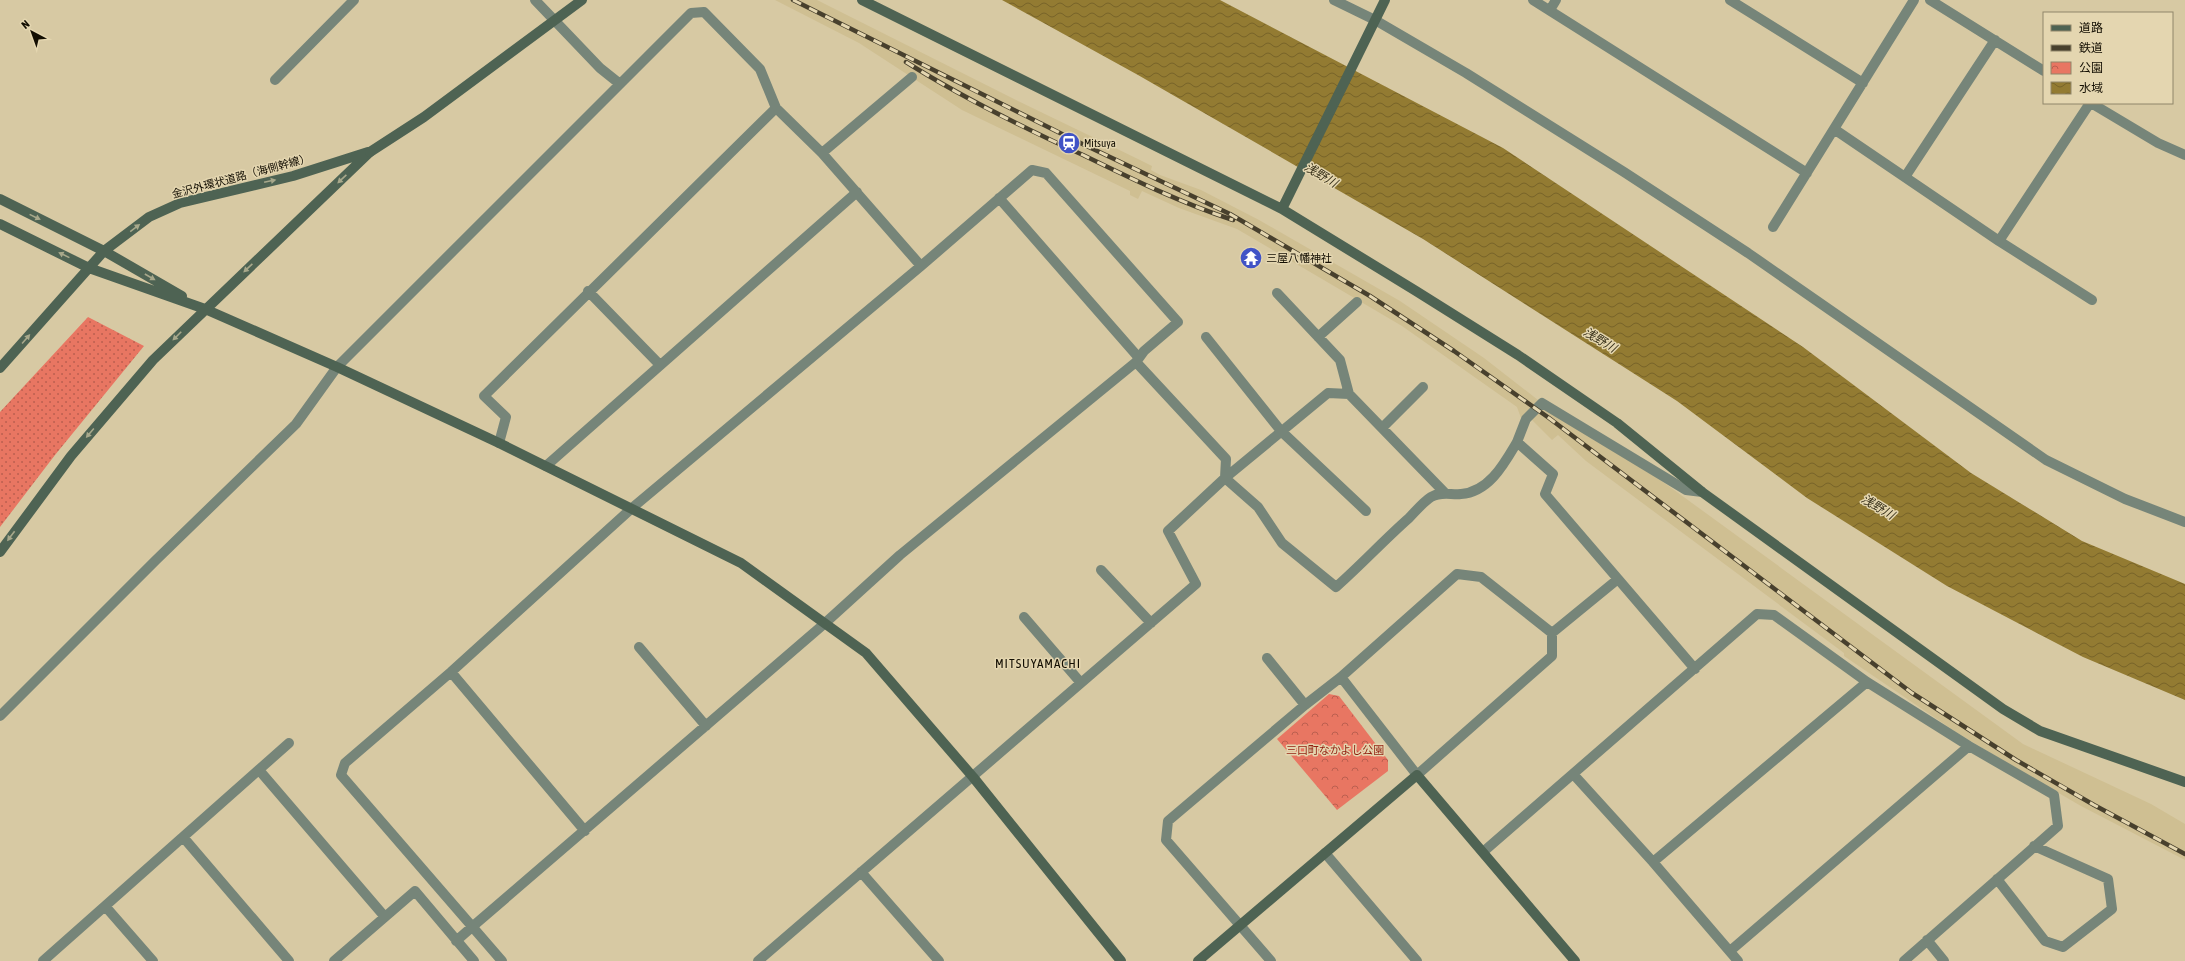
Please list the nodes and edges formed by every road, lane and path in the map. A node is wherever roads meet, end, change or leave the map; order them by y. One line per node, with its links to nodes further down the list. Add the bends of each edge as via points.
1 (354, 0): 17 (street)
2 (535, 0): 19 (street, via 600,68)
3 (582, 0): 24 (street, 金沢外環状道路（海側幹線）, bridge, via 424,117)
4 (862, 0): 32 (street)
5 (1334, 0): 13 (street)
6 (1385, 0): 13 (street)
7 (1533, 0): 12 (street)
8 (1556, 0): 12 (street)
9 (1730, 0): 18 (street)
10 (1914, 0): 18 (street)
11 (1930, 0): 14 (street)
12 (1550, 10): 27 (street)
13 (1375, 20): 32 (street); 62 (street, via 1466,72 1748,253 2046,460 2125,499)
14 (1995, 40): 15 (street); 28 (street)
15 (2043, 70)
16 (912, 77): 25 (street)
17 (275, 80)
18 (1863, 83): 23 (street)
19 (620, 84): 22 (street, via 691,13 704,12 760,69); 48 (street)
20 (2089, 104): 35 (street)
21 (2092, 104): 26 (street, via 2158,143)
22 (776, 108): 25 (street); 39 (street)
23 (1834, 129): 27 (street); 28 (street)
24 (370, 152): 36 (street, 金沢外環状道路（海側幹線）, one-way to 24, via 148,217 180,203 293,176); 43 (street, 金沢外環状道路（海側幹線）, one-way to 43)
25 (822, 153): 29 (street)
26 (2185, 155)
27 (1807, 173): 34 (street)
28 (1905, 178): 35 (street)
29 (856, 192): 37 (street); 47 (street)
30 (999, 198): 37 (street); 46 (street); 46 (street, via 1032,170 1046,173 1178,322 1144,351)
31 (0, 199): 36 (street, one-way to 36)
32 (1282, 209): 58 (street, via 1518,355 1617,423)
33 (0, 224): 38 (street, one-way to 33)
34 (1773, 227)
35 (1998, 241): 41 (street)
36 (104, 251): 38 (street, 金沢外環状道路（海側幹線）); 43 (street, one-way to 43)
37 (921, 266): 60 (street)
38 (89, 268): 43 (street); 49 (street, 金沢外環状道路（海側幹線）, one-way to 38)
39 (588, 291): 47 (street); 55 (street, via 484,396 506,417)
40 (1277, 293): 45 (street)
41 (2092, 300)
42 (1357, 302): 45 (street)
43 (205, 309): 48 (street); 63 (street, 金沢外環状道路（海側幹線）, one-way to 63, via 153,360 71,456)
44 (1206, 337): 53 (street)
45 (1318, 337): 51 (street, via 1340,360)
46 (1138, 360): 57 (street, via 1226,459); 68 (street, via 900,555)
47 (660, 365): 56 (street)
48 (337, 367): 55 (street); 78 (street, via 296,424)
49 (0, 368)
50 (1423, 387): 52 (street)
51 (1348, 394): 52 (street); 53 (street, via 1328,393)
52 (1382, 428): 59 (street)
53 (1281, 431): 57 (street); 61 (street)
54 (1517, 442): 58 (street, via 1526,419 1542,403 1686,490); 59 (street, via 1501,468 1484,487 1462,494); 65 (street, via 1553,474 1546,494)
55 (499, 443): 56 (street)
56 (546, 466): 60 (street)
57 (1224, 478): 59 (street, via 1258,507 1282,543 1336,587 1431,497); 67 (street, via 1168,531 1196,584)
58 (1702, 492): 86 (street, via 2009,713 2040,731)
59 (1445, 493)
60 (632, 508): 68 (street, via 741,563); 73 (street)
61 (1366, 511)
62 (2185, 522)
63 (0, 552)
64 (1101, 570): 67 (street)
65 (1618, 579): 69 (street); 72 (street)
66 (1024, 617): 76 (street)
67 (1151, 623): 76 (street)
68 (824, 624): 79 (street); 85 (street, via 866,654)
69 (1552, 633): 74 (street, via 1480,577 1457,574); 83 (street, via 1552,656)
70 (639, 648): 79 (street)
71 (1267, 658): 77 (street)
72 (1695, 669): 75 (street, via 1757,614 1774,614); 84 (street)
73 (451, 672): 87 (street); 98 (street, via 345,763 341,775)
74 (1341, 677): 77 (street); 83 (street)
75 (1867, 682): 81 (street); 92 (street)
76 (1081, 683): 85 (street)
77 (1304, 705): 97 (street, via 1168,821 1166,840)
78 (0, 716)
79 (706, 726): 87 (street)
80 (290, 743): 82 (street)
81 (1969, 746): 89 (street, via 2054,795 2058,826); 101 (street)
82 (259, 770): 88 (street); 96 (street)
83 (1417, 775): 90 (street); 91 (street)
84 (1574, 775): 90 (street); 92 (street)
85 (973, 777): 93 (street); 110 (street)
86 (2185, 782)
87 (585, 831): 98 (street)
88 (183, 838): 95 (street); 104 (street)
89 (2034, 846): 94 (street); 94 (street, via 2108,880 2112,909 2062,947 2045,941)
90 (1483, 852): 114 (street)
91 (1325, 853): 97 (street); 113 (street)
92 (1653, 862): 101 (street)
93 (861, 872): 108 (street); 109 (street)
94 (1997, 880): 99 (street)
95 (105, 906): 102 (street); 103 (street)
96 (385, 917): 100 (street, via 415,891); 105 (street)
97 (1240, 925): 111 (street); 112 (street)
98 (472, 927): 100 (street); 107 (street)
99 (1927, 940): 116 (street); 117 (street)
100 (456, 941): 106 (street)
101 (1730, 951): 115 (street)
102 (43, 961)
103 (153, 961)
104 (289, 961)
105 (334, 961)
106 (474, 961)
107 (502, 961)
108 (758, 961)
109 (939, 961)
110 (1121, 961)
111 (1198, 961)
112 (1271, 961)
113 (1417, 961)
114 (1575, 961)
115 (1738, 961)
116 (1904, 961)
117 (1944, 961)

